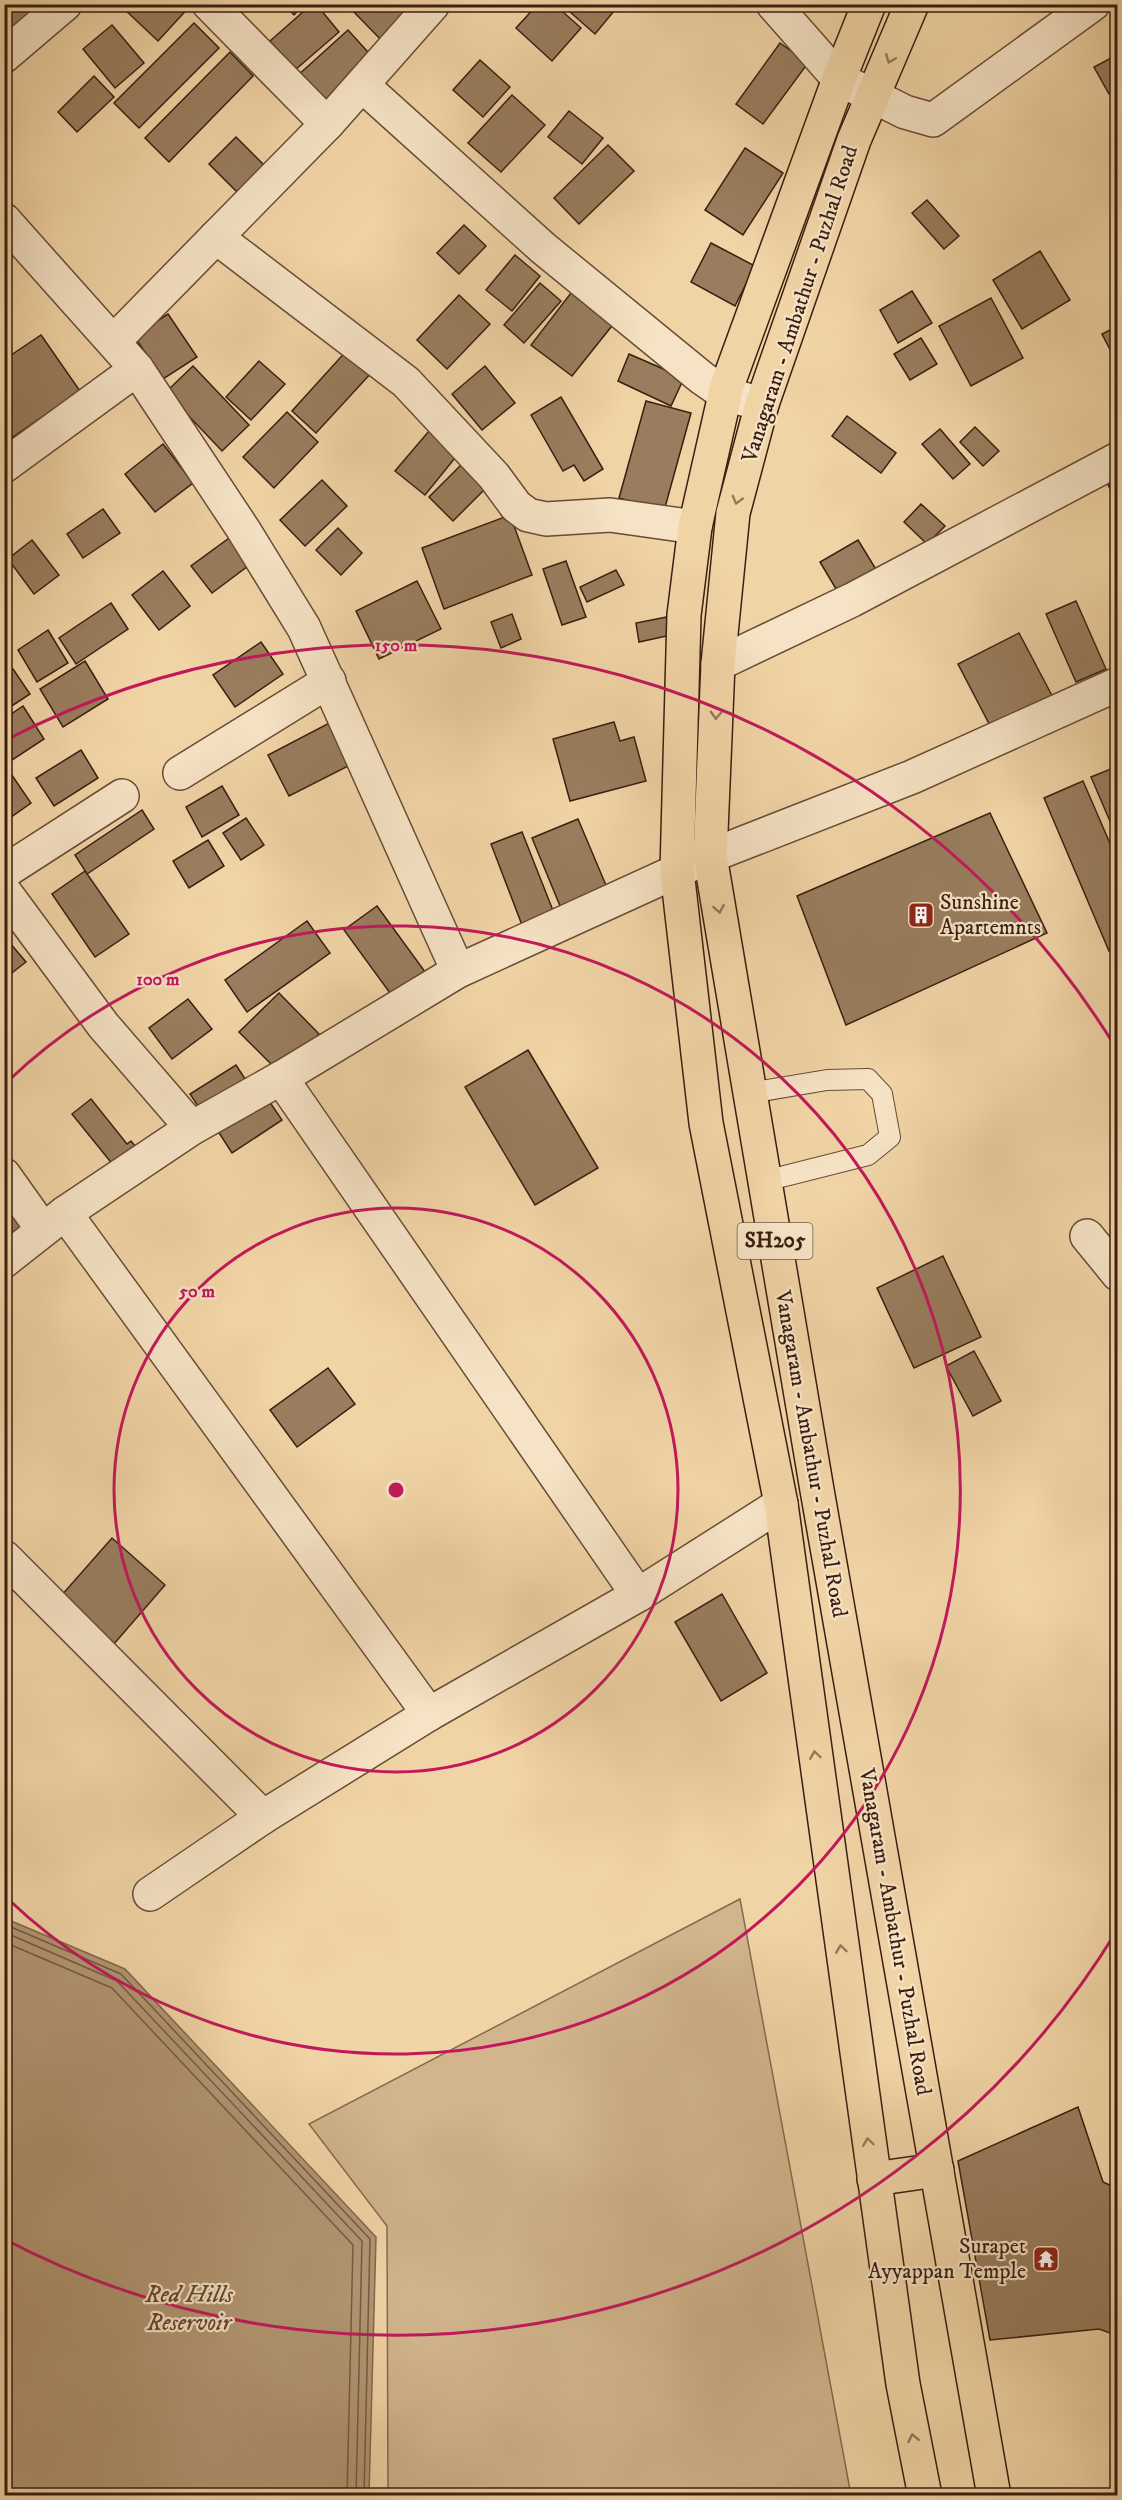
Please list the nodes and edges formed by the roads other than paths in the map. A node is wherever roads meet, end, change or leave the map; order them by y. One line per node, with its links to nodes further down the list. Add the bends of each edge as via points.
1 (65, 4): 8 (street)
2 (209, 4): 12 (street)
3 (434, 4): 10 (street)
4 (773, 4): 9 (street)
5 (869, 4): 9 (main road)
6 (912, 4): 11 (main road, Vanagaram - Ambathur - Puzhal Road / SH205, one-way to 11)
7 (1094, 4): 11 (street, via 933,120)
8 (4, 56)
9 (839, 79): 11 (street); 17 (main road)
10 (362, 85): 12 (street); 17 (street, via 543,248)
11 (874, 98): 18 (main road, Vanagaram - Ambathur - Puzhal Road / SH205, via 854,140)
12 (327, 124): 14 (street)
13 (4, 220): 15 (street)
14 (216, 237): 15 (street); 21 (street, via 406,382 528,515 546,519 610,515)
15 (114, 340): 16 (street)
16 (137, 369): 20 (street); 23 (street, via 255,548 304,628)
17 (725, 394): 18 (street); 21 (main road)
18 (762, 404): 22 (main road, Vanagaram - Ambathur - Puzhal Road / SH205, one-way to 22, via 733,513)
19 (1118, 459): 22 (street, via 852,600)
20 (4, 466)
21 (695, 526): 29 (main road, via 684,615)
22 (718, 664): 27 (main road, Vanagaram - Ambathur - Puzhal Road / SH205, one-way to 27)
23 (329, 681): 25 (street); 31 (street)
24 (1118, 684): 27 (street, via 912,777)
25 (180, 773)
26 (122, 796): 28 (street)
27 (710, 856): 29 (street); 33 (main road, Vanagaram - Ambathur - Puzhal Road / SH205, one-way to 33)
28 (4, 872)
29 (677, 872): 31 (street); 40 (main road, via 706,1124)
30 (4, 891): 34 (street, via 103,1025)
31 (458, 971): 32 (street)
32 (281, 1078): 34 (street); 45 (street)
33 (750, 1093): 36 (main road, Vanagaram - Ambathur - Puzhal Road / SH205); 36 (lane, via 826,1080 868,1079 882,1094 890,1137 868,1155)
34 (192, 1128): 37 (street)
35 (4, 1175): 37 (street)
36 (765, 1181): 38 (main road, Vanagaram - Ambathur - Puzhal Road / SH205)
37 (54, 1221): 41 (street); 46 (street)
38 (774, 1234): 40 (main road); 49 (main road, Vanagaram - Ambathur - Puzhal Road / SH205)
39 (1087, 1236): 42 (street)
40 (730, 1246): 43 (main road)
41 (4, 1261)
42 (1118, 1275)
43 (781, 1504): 45 (street); 50 (main road, one-way to 43)
44 (4, 1557): 47 (street)
45 (638, 1595): 46 (street)
46 (429, 1714): 47 (street)
47 (264, 1817): 48 (street)
48 (150, 1894)
49 (937, 2170): 50 (main road); 52 (main road, Vanagaram - Ambathur - Puzhal Road / SH205)
50 (874, 2179): 51 (main road, one-way to 50, via 903,2384)
51 (925, 2496)
52 (994, 2496)

